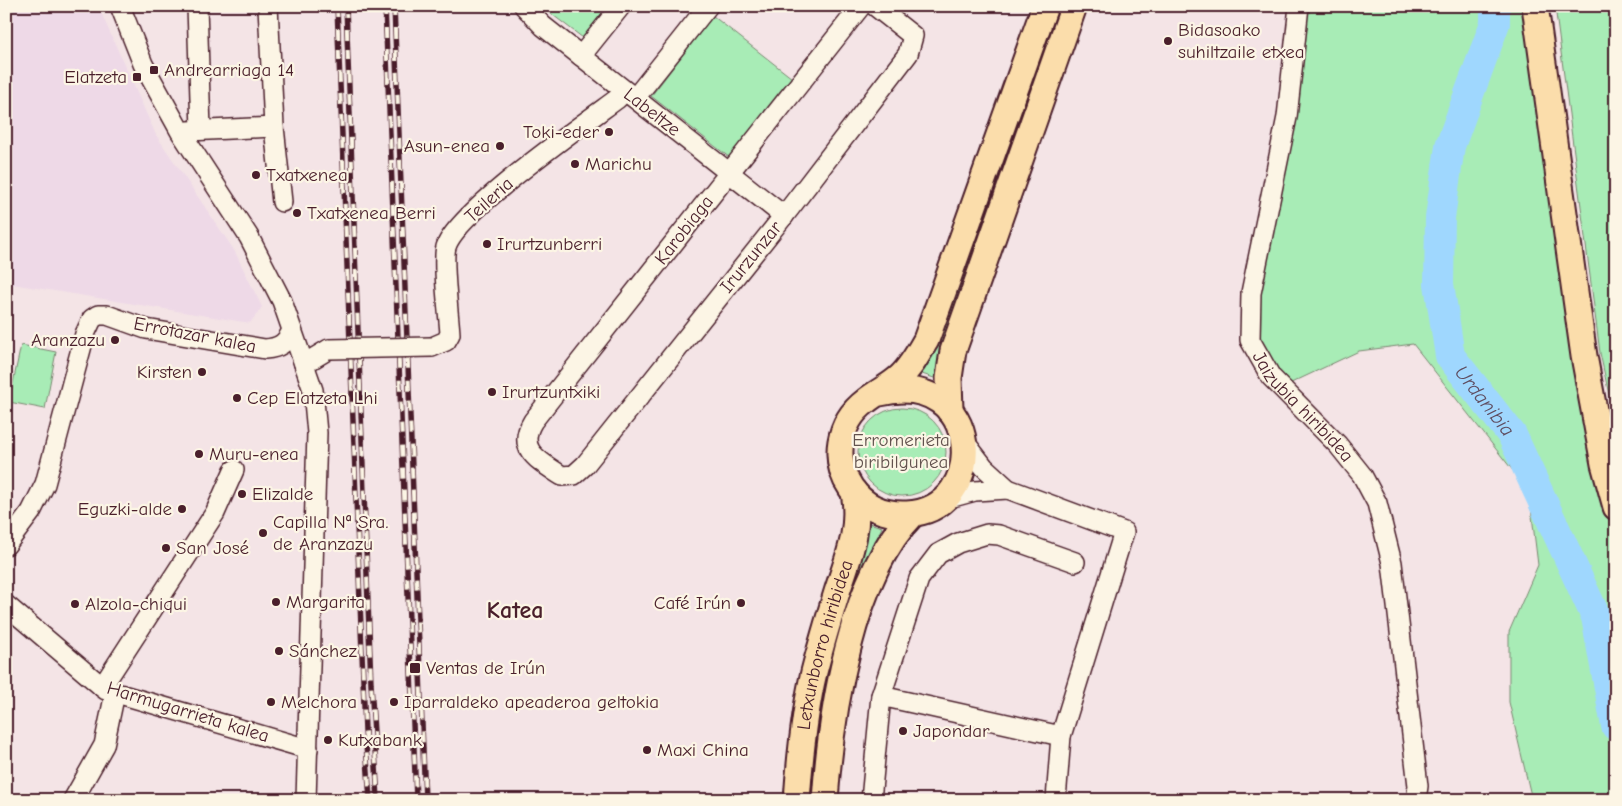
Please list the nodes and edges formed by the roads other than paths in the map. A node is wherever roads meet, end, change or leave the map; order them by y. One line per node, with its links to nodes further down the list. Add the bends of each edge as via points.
1 (120, 6): 17 (street, via 143,64)
2 (197, 6): 16 (street)
3 (268, 6): 15 (street)
4 (524, 6): 13 (street, Labeltze, via 531,16)
5 (621, 6): 13 (street)
6 (708, 6): 14 (street, Teileria)
7 (861, 6): 18 (street, Karobiaga)
8 (875, 6): 20 (street, Irurzunzar, via 913,36 908,54)
9 (1045, 6): 23 (main road, via 936,315 914,360)
10 (1074, 6): 24 (main road, via 953,351 949,378)
11 (1299, 6): 46 (street, Jaizubia hiribidea, via 1289,99 1251,293 1250,340 1271,377 1338,445 1362,475 1377,503 1392,563 1418,786)
12 (1535, 6): 31 (main road, via 1584,356 1604,464)
13 (581, 56): 14 (street, Labeltze)
14 (630, 94): 18 (street, Labeltze); 22 (street, Teileria, bridge, via 617,99 509,181 451,234 445,249 450,334 446,341 432,347 329,349)
15 (274, 127): 16 (street); 19 (street)
16 (201, 130): 17 (street)
17 (180, 131): 21 (street, via 250,237 282,301)
18 (729, 173): 20 (street, Labeltze); 26 (street, Karobiaga, via 533,421 526,433 526,445)
19 (282, 202)
20 (784, 216): 26 (street, Irurzunzar, via 585,465 574,475 562,476)
21 (292, 330): 22 (street); 33 (street, Errotazar kalea, via 278,348 265,349 146,329 107,315 92,319 85,334 44,484 31,512)
22 (304, 364): 39 (street, via 313,390 318,433)
23 (880, 393): 24 (main road, via 910,389 939,400); 29 (main road, via 851,415 842,434 839,452 842,470)
24 (950, 411): 25 (main road, via 960,425)
25 (964, 441): 28 (street, via 984,467); 30 (main road, via 965,458 961,474 954,488)
26 (537, 458)
27 (234, 470): 36 (street, via 215,513)
28 (1008, 489): 30 (street, via 975,491); 38 (street, via 1124,532)
29 (854, 492): 32 (main road, via 866,504 881,511); 42 (main road, Letxunborro hiribidea, via 856,532 814,674)
30 (942, 500): 32 (main road)
31 (1616, 507)
32 (913, 514): 43 (main road, Letxunborro hiribidea, via 892,538 876,567 851,640 833,723)
33 (6, 545)
34 (1075, 562): 37 (street, via 993,535 958,543 938,554 919,579)
35 (6, 605): 36 (street, Harmugarrieta kalea)
36 (108, 690): 39 (street, Harmugarrieta kalea); 40 (street, via 104,745)
37 (881, 696): 38 (street); 44 (street)
38 (1061, 736): 45 (street)
39 (308, 749): 41 (street)
40 (73, 800)
41 (306, 800)
42 (797, 800)
43 (825, 800)
44 (871, 800)
45 (1056, 800)
46 (1416, 800)

